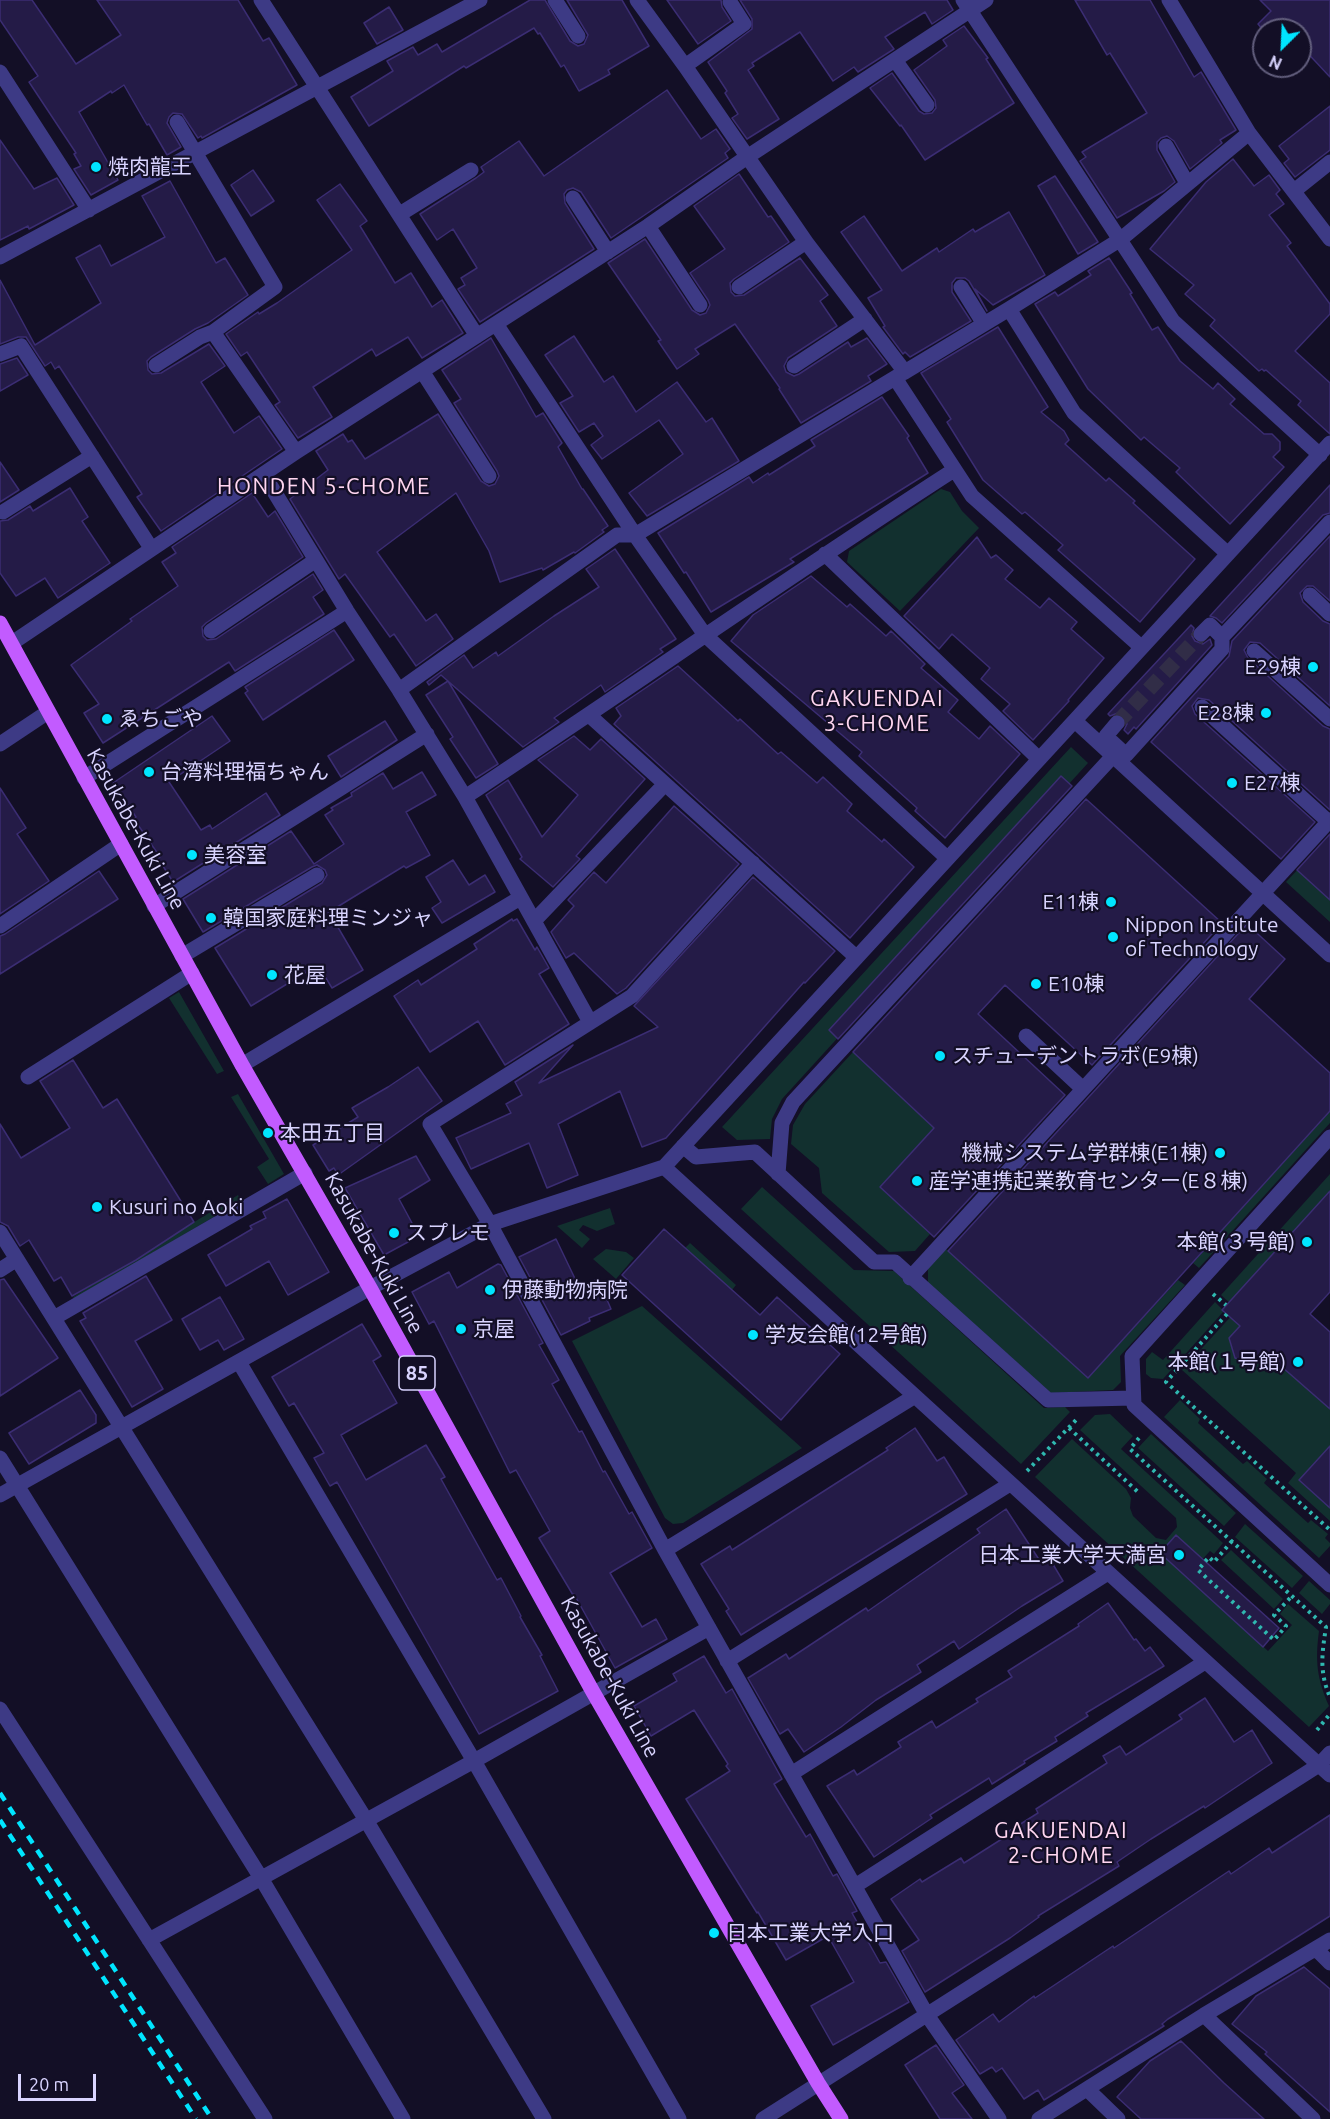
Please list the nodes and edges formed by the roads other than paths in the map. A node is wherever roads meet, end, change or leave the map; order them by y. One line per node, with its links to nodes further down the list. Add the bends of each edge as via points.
1 (261, 0): 13 (street)
2 (480, 0): 13 (street)
3 (555, 0): 9 (street)
4 (637, 0): 11 (street)
5 (986, 0): 8 (street)
6 (1169, 0): 16 (street)
7 (730, 2): 11 (street, via 744,24)
8 (967, 5): 10 (street); 28 (street)
9 (578, 36)
10 (895, 60): 14 (street); 19 (street)
11 (686, 66): 19 (street)
12 (0, 72): 25 (street)
13 (317, 87): 18 (street); 26 (street)
14 (927, 105)
15 (177, 122): 18 (street)
16 (1249, 133): 22 (street); 23 (street)
17 (1166, 146): 22 (street)
18 (196, 153): 25 (street); 40 (street, via 275,287)
19 (747, 157): 27 (street); 30 (street)
20 (1330, 162): 23 (street)
21 (471, 170): 26 (street)
22 (1186, 183): 28 (street)
23 (1294, 191): 29 (street)
24 (573, 198): 31 (street)
25 (89, 210): 32 (street)
26 (400, 214): 41 (street)
27 (648, 226): 31 (street); 35 (street)
28 (1120, 239): 36 (street); 47 (street, via 1173,321)
29 (1330, 239)
30 (806, 242): 33 (street); 37 (street)
31 (608, 252): 38 (street)
32 (0, 257)
33 (739, 287)
34 (961, 287): 39 (street)
35 (700, 305)
36 (1009, 309): 39 (street); 58 (street, via 1074,412)
37 (865, 320): 44 (street); 46 (street)
38 (496, 324): 41 (street); 55 (street)
39 (984, 324): 46 (street)
40 (213, 332): 43 (street); 48 (street)
41 (477, 336): 45 (street)
42 (0, 354): 49 (street, via 21,346)
43 (156, 365)
44 (794, 366)
45 (422, 370): 48 (street); 52 (street)
46 (900, 375): 50 (street); 55 (street)
47 (1325, 449): 58 (street)
48 (296, 452): 51 (street)
49 (92, 456): 53 (street); 56 (street)
50 (954, 470): 57 (street); 69 (street, via 972,496)
51 (264, 475): 56 (street); 59 (street)
52 (489, 476)
53 (3, 512)
54 (1330, 522): 67 (street)
55 (635, 535): 66 (street); 71 (street, via 617,535)
56 (151, 548): 68 (street)
57 (825, 554): 66 (street); 82 (street)
58 (1228, 554): 69 (street)
59 (316, 560): 61 (street); 64 (street)
60 (1310, 595): 62 (street)
61 (347, 611): 71 (street); 83 (street)
62 (1330, 614)
63 (0, 623): 68 (main road, Kasukabe-Kuki Line / 85)
64 (211, 631)
65 (1201, 634): 67 (street, via 1210,625)
66 (705, 635): 74 (street); 88 (street)
67 (1222, 637): 79 (street, via 1222,649 1125,755)
68 (12, 643): 73 (main road, Kasukabe-Kuki Line / 85)
69 (1141, 647): 75 (street)
70 (1254, 651): 76 (street)
71 (399, 690): 78 (street)
72 (1202, 707): 86 (street)
73 (48, 712): 80 (street); 83 (main road, Kasukabe-Kuki Line / 85)
74 (590, 715): 84 (street); 85 (street)
75 (1078, 717): 79 (street); 81 (street); 82 (street)
76 (1330, 719)
77 (1117, 723): 79 (street)
78 (427, 734): 85 (street); 93 (street)
79 (1106, 736)
80 (0, 744)
81 (1113, 756): 91 (street); 109 (street, via 793,1102 782,1123)
82 (1039, 759): 88 (street)
83 (84, 778): 87 (main road, Kasukabe-Kuki Line / 85)
84 (665, 784): 89 (street); 94 (street)
85 (465, 797): 92 (street)
86 (1329, 822): 91 (street)
87 (121, 844): 93 (main road, Kasukabe-Kuki Line / 85); 95 (street)
88 (947, 858): 98 (street)
89 (753, 863): 98 (street); 100 (street, via 632,996)
90 (317, 875): 97 (street)
91 (1262, 893): 96 (street); 104 (street)
92 (520, 898): 94 (street); 102 (street)
93 (154, 906): 97 (main road, Kasukabe-Kuki Line / 85)
94 (534, 921): 100 (street)
95 (0, 926)
96 (1330, 955)
97 (182, 956): 99 (main road, Kasukabe-Kuki Line / 85)
98 (856, 957): 106 (street)
99 (192, 973): 102 (main road, Kasukabe-Kuki Line / 85); 103 (street)
100 (590, 1022): 110 (street, via 430,1124)
101 (1026, 1036): 104 (street)
102 (242, 1065): 108 (main road, Kasukabe-Kuki Line / 85)
103 (28, 1077)
104 (1083, 1089): 114 (street)
105 (1330, 1137): 119 (street, via 1132,1356)
106 (683, 1146): 107 (street); 109 (street, via 696,1157 755,1152)
107 (664, 1167): 110 (street); 118 (street)
108 (305, 1173): 115 (main road, Kasukabe-Kuki Line / 85); 116 (street)
109 (778, 1174): 114 (street, via 874,1262 895,1262)
110 (490, 1224): 115 (street); 125 (street)
111 (0, 1232): 112 (street)
112 (18, 1259): 113 (street); 116 (street)
113 (0, 1270)
114 (910, 1278): 119 (street, via 1048,1400)
115 (370, 1288): 117 (street); 131 (main road, Kasukabe-Kuki Line / 85)
116 (54, 1318): 120 (street)
117 (239, 1362): 120 (street); 134 (street)
118 (915, 1396): 122 (street); 125 (street)
119 (1133, 1398): 127 (street, via 1134,1405)
120 (121, 1427): 123 (street); 137 (street)
121 (0, 1458): 123 (street)
122 (1010, 1484): 126 (street); 129 (street)
123 (17, 1486): 124 (street); 138 (street)
124 (0, 1495)
125 (665, 1550): 128 (street)
126 (1108, 1573): 130 (street); 136 (street)
127 (1330, 1586)
128 (709, 1628): 129 (street); 131 (street)
129 (728, 1661): 136 (street)
130 (1205, 1662): 135 (street); 139 (street)
131 (593, 1692): 134 (street); 146 (main road, Kasukabe-Kuki Line / 85)
132 (0, 1709): 140 (street)
133 (1330, 1753): 135 (street)
134 (474, 1761): 137 (street); 151 (street)
135 (1324, 1770): 144 (street)
136 (791, 1774): 139 (street)
137 (366, 1820): 138 (street); 150 (street)
138 (261, 1878): 140 (street); 149 (street)
139 (855, 1886): 144 (street)
140 (148, 1940): 148 (street)
141 (1330, 1940): 142 (street)
142 (1316, 1949): 143 (street); 145 (street)
143 (1330, 1963)
144 (927, 2015): 146 (street); 154 (street)
145 (1204, 2015): 147 (street); 157 (street)
146 (818, 2083): 152 (street); 153 (main road, Kasukabe-Kuki Line / 85)
147 (1087, 2089): 155 (street); 156 (street)
148 (265, 2119)
149 (403, 2119)
150 (544, 2119)
151 (679, 2119)
152 (763, 2119)
153 (841, 2119)
154 (999, 2119)
155 (1039, 2119)
156 (1118, 2119)
157 (1313, 2119)

